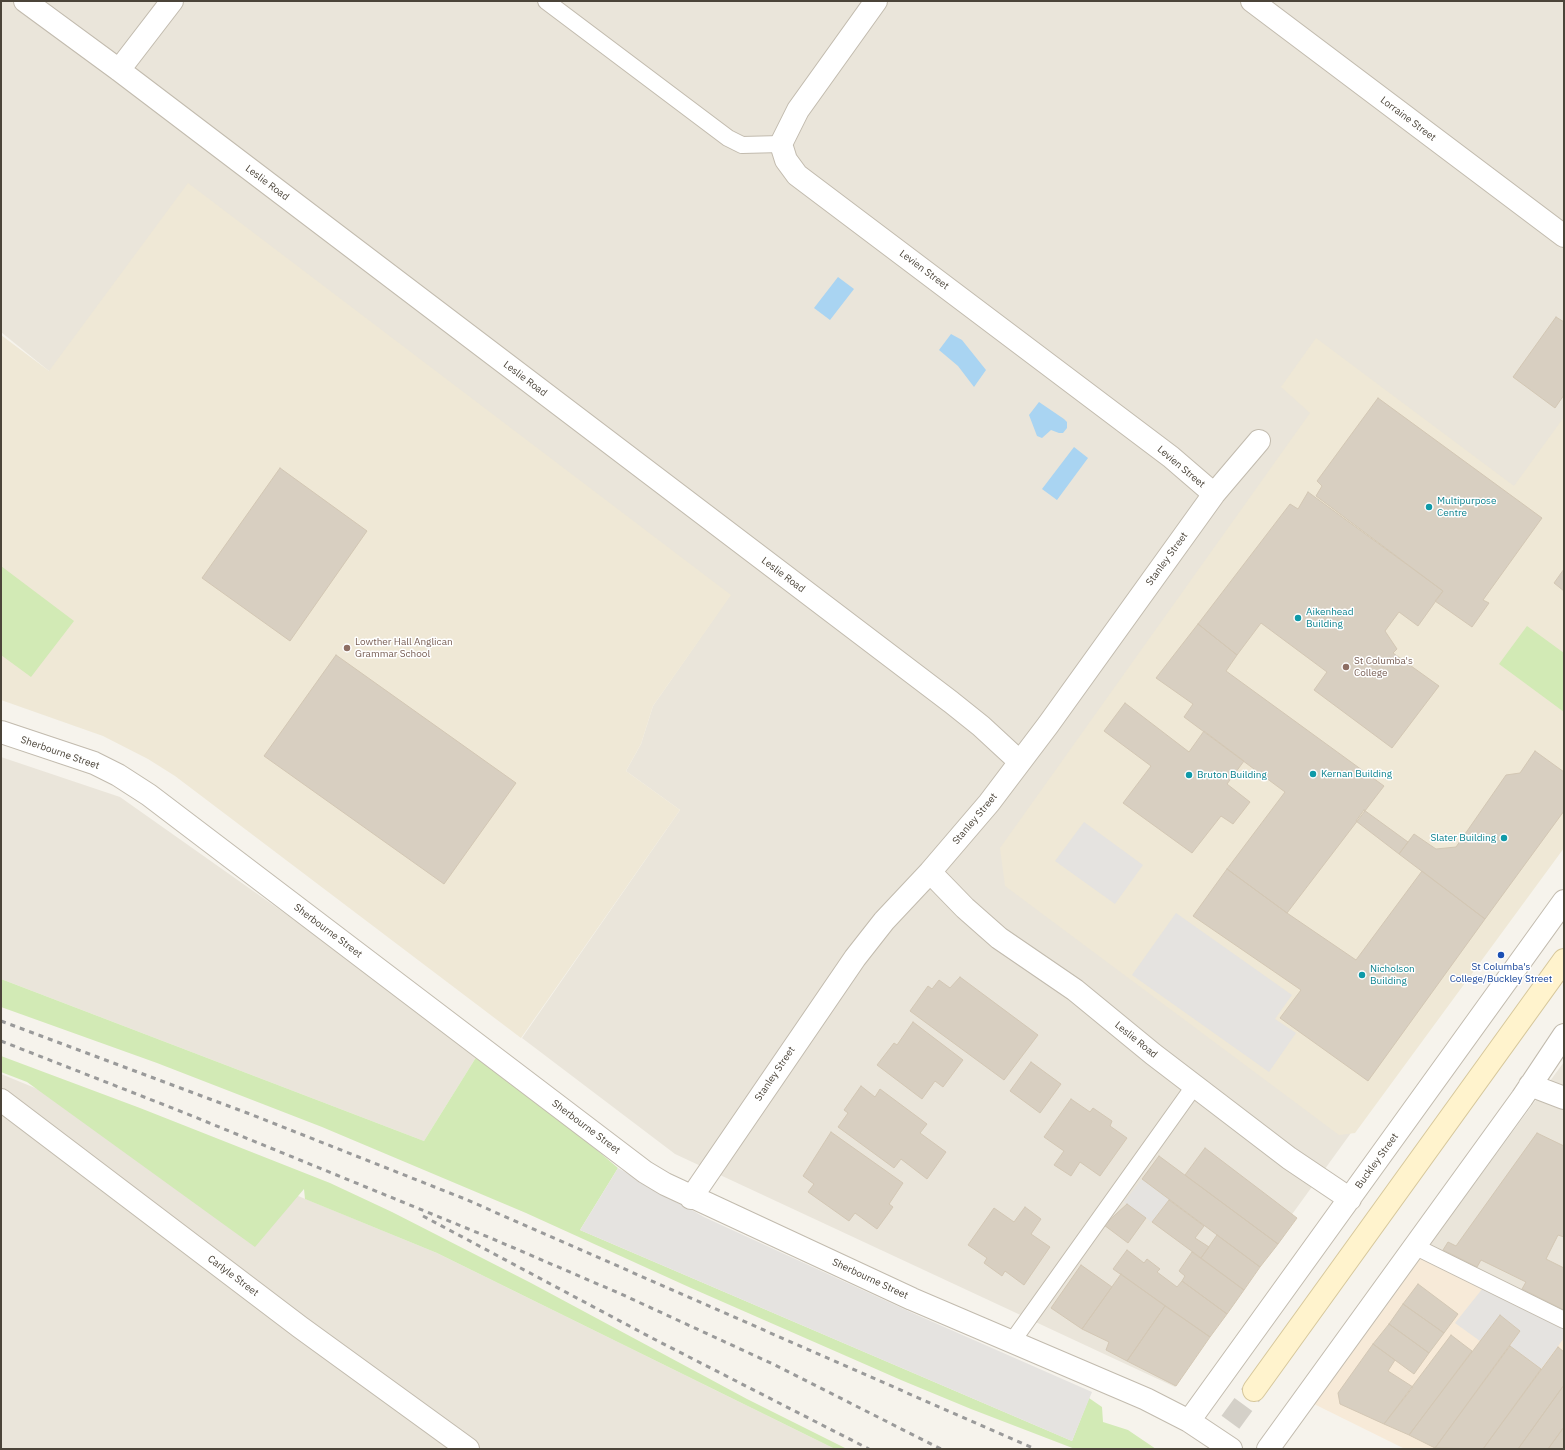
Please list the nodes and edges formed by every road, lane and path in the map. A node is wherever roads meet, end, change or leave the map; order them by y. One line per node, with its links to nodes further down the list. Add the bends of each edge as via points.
1 (25, 1): 6 (street, Leslie Road)
2 (172, 1): 6 (street)
3 (546, 1): 7 (lane, via 728,138 742,145)
4 (876, 1): 7 (street, via 798,110)
5 (1252, 1): 8 (street, Lorraine Street)
6 (119, 70): 12 (street, Leslie Road, via 951,702)
7 (780, 144): 10 (street, Levien Street, via 786,160 797,175 1172,457)
8 (1564, 236)
9 (1259, 441): 10 (street, Stanley Street)
10 (1214, 494): 12 (street, Stanley Street)
11 (1, 732): 21 (street, Sherbourne Street, via 94,763 149,795 645,1172)
12 (1020, 762): 13 (street, Stanley Street)
13 (930, 872): 17 (street, Leslie Road, via 999,938 1075,990); 21 (street, Stanley Street, via 855,958)
14 (1564, 901): 22 (street, Buckley Street)
15 (1564, 960): 26 (main road)
16 (1563, 1038): 18 (street)
17 (1195, 1085): 22 (street, Leslie Road, via 1289,1158); 25 (lane)
18 (1530, 1085): 19 (street); 23 (street)
19 (1564, 1098)
20 (1, 1100): 29 (street, Carlyle Street, via 300,1327)
21 (691, 1198): 25 (street, Sherbourne Street)
22 (1350, 1199): 27 (street, Buckley Street)
23 (1414, 1246): 24 (lane); 30 (street)
24 (1564, 1320)
25 (1011, 1343): 27 (street, Sherbourne Street, via 1146,1399)
26 (1254, 1390)
27 (1189, 1421): 28 (street, Sherbourne Street)
28 (1226, 1446)
29 (468, 1449)
30 (1268, 1449)

